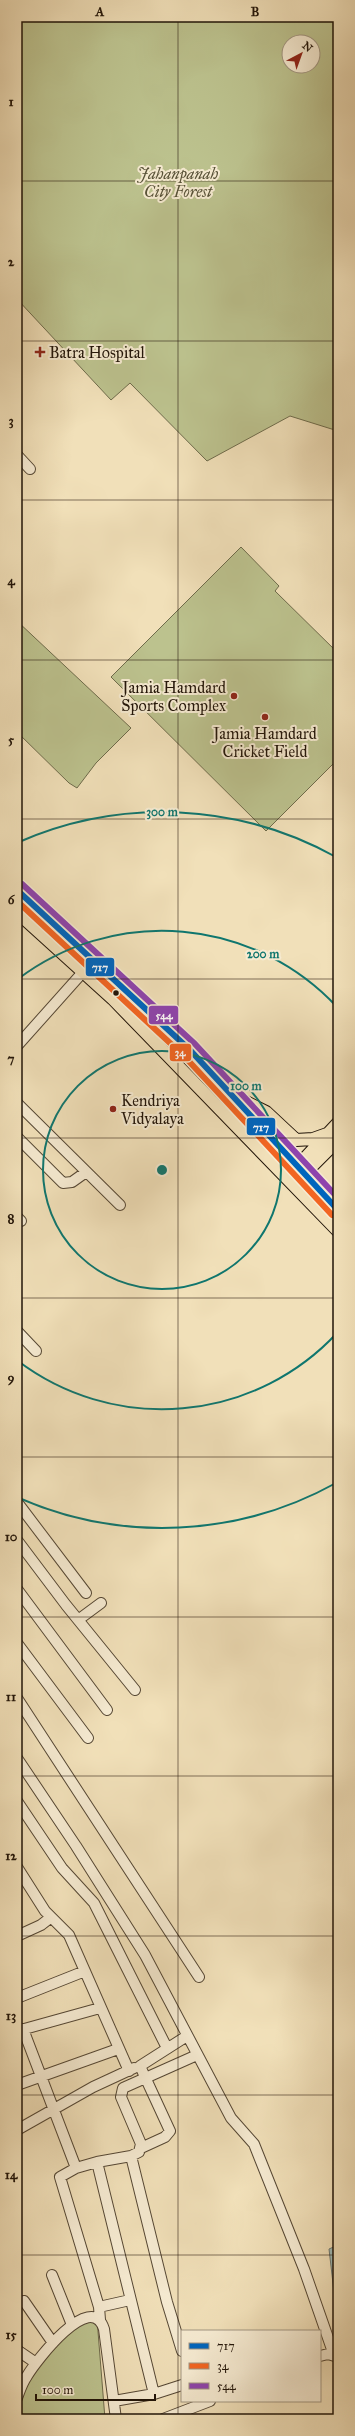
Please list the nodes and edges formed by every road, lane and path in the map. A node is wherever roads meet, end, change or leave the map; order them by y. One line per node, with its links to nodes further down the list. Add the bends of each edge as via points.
1 (17, 455): 2 (street)
2 (30, 469)
3 (17, 890): 4 (main road)
4 (30, 903): 5 (main road); 8 (main road, via 190,1050)
5 (19, 913): 6 (main road)
6 (83, 972): 7 (street); 16 (main road, via 113,999)
7 (17, 1046)
8 (235, 1097): 11 (main road, via 257,1106 296,1140 313,1139); 14 (main road)
9 (17, 1103): 15 (street)
10 (338, 1123): 11 (main road)
11 (327, 1134): 14 (main road)
12 (17, 1137): 15 (street, via 63,1183 72,1182)
13 (338, 1140): 14 (main road)
14 (300, 1171): 16 (main road); 18 (main road)
15 (86, 1172): 17 (street)
16 (289, 1182): 19 (main road)
17 (120, 1206)
18 (338, 1210)
19 (338, 1231)
20 (17, 1331): 21 (street)
21 (36, 1351)
22 (17, 1502): 25 (street)
23 (17, 1540): 27 (street)
24 (17, 1589): 31 (street)
25 (86, 1593)
26 (101, 1603): 27 (street)
27 (78, 1620): 29 (street)
28 (18, 1648): 32 (street)
29 (135, 1690)
30 (17, 1698): 39 (street)
31 (107, 1710)
32 (88, 1738)
33 (17, 1758): 43 (street, via 145,1955)
34 (17, 1801): 44 (street, via 62,1868 94,1903)
35 (19, 1873): 36 (street)
36 (50, 1918): 37 (street); 38 (street, via 70,1935)
37 (17, 1936)
38 (85, 1971): 40 (street); 41 (street)
39 (199, 1977)
40 (17, 1998)
41 (100, 2008): 42 (street); 45 (street)
42 (20, 2030): 49 (street)
43 (187, 2036): 44 (street); 46 (street)
44 (167, 2048): 47 (street)
45 (118, 2049): 48 (street); 49 (street)
46 (197, 2055): 51 (street); 70 (street, via 231,2118 254,2144)
47 (140, 2066): 48 (street); 51 (street)
48 (129, 2071): 50 (street)
49 (40, 2076): 52 (street); 54 (street)
50 (115, 2077): 53 (street); 54 (street)
51 (144, 2078): 53 (street, via 126,2085); 56 (street, via 170,2131 165,2138)
52 (17, 2085)
53 (121, 2091): 56 (street)
54 (53, 2110): 55 (street); 59 (street)
55 (17, 2130)
56 (142, 2148): 57 (street)
57 (131, 2156): 58 (street); 67 (street, via 167,2302)
58 (97, 2162): 59 (street); 61 (street)
59 (76, 2168): 63 (street, via 63,2174 60,2179)
60 (52, 2275): 65 (street)
61 (130, 2300): 63 (street); 73 (street)
62 (24, 2301): 66 (street)
63 (99, 2307): 64 (street)
64 (100, 2320): 65 (street, via 85,2318); 75 (street, via 110,2359)
65 (72, 2325): 66 (street)
66 (53, 2343): 71 (street)
67 (181, 2348)
68 (17, 2350): 71 (street)
69 (321, 2356): 70 (street)
70 (336, 2356)
71 (36, 2363): 74 (street, via 22,2383)
72 (181, 2385): 73 (street)
73 (154, 2394): 75 (street)
74 (17, 2398)
75 (114, 2401): 77 (street)
76 (204, 2402): 78 (street)
77 (116, 2419)
78 (163, 2419)

